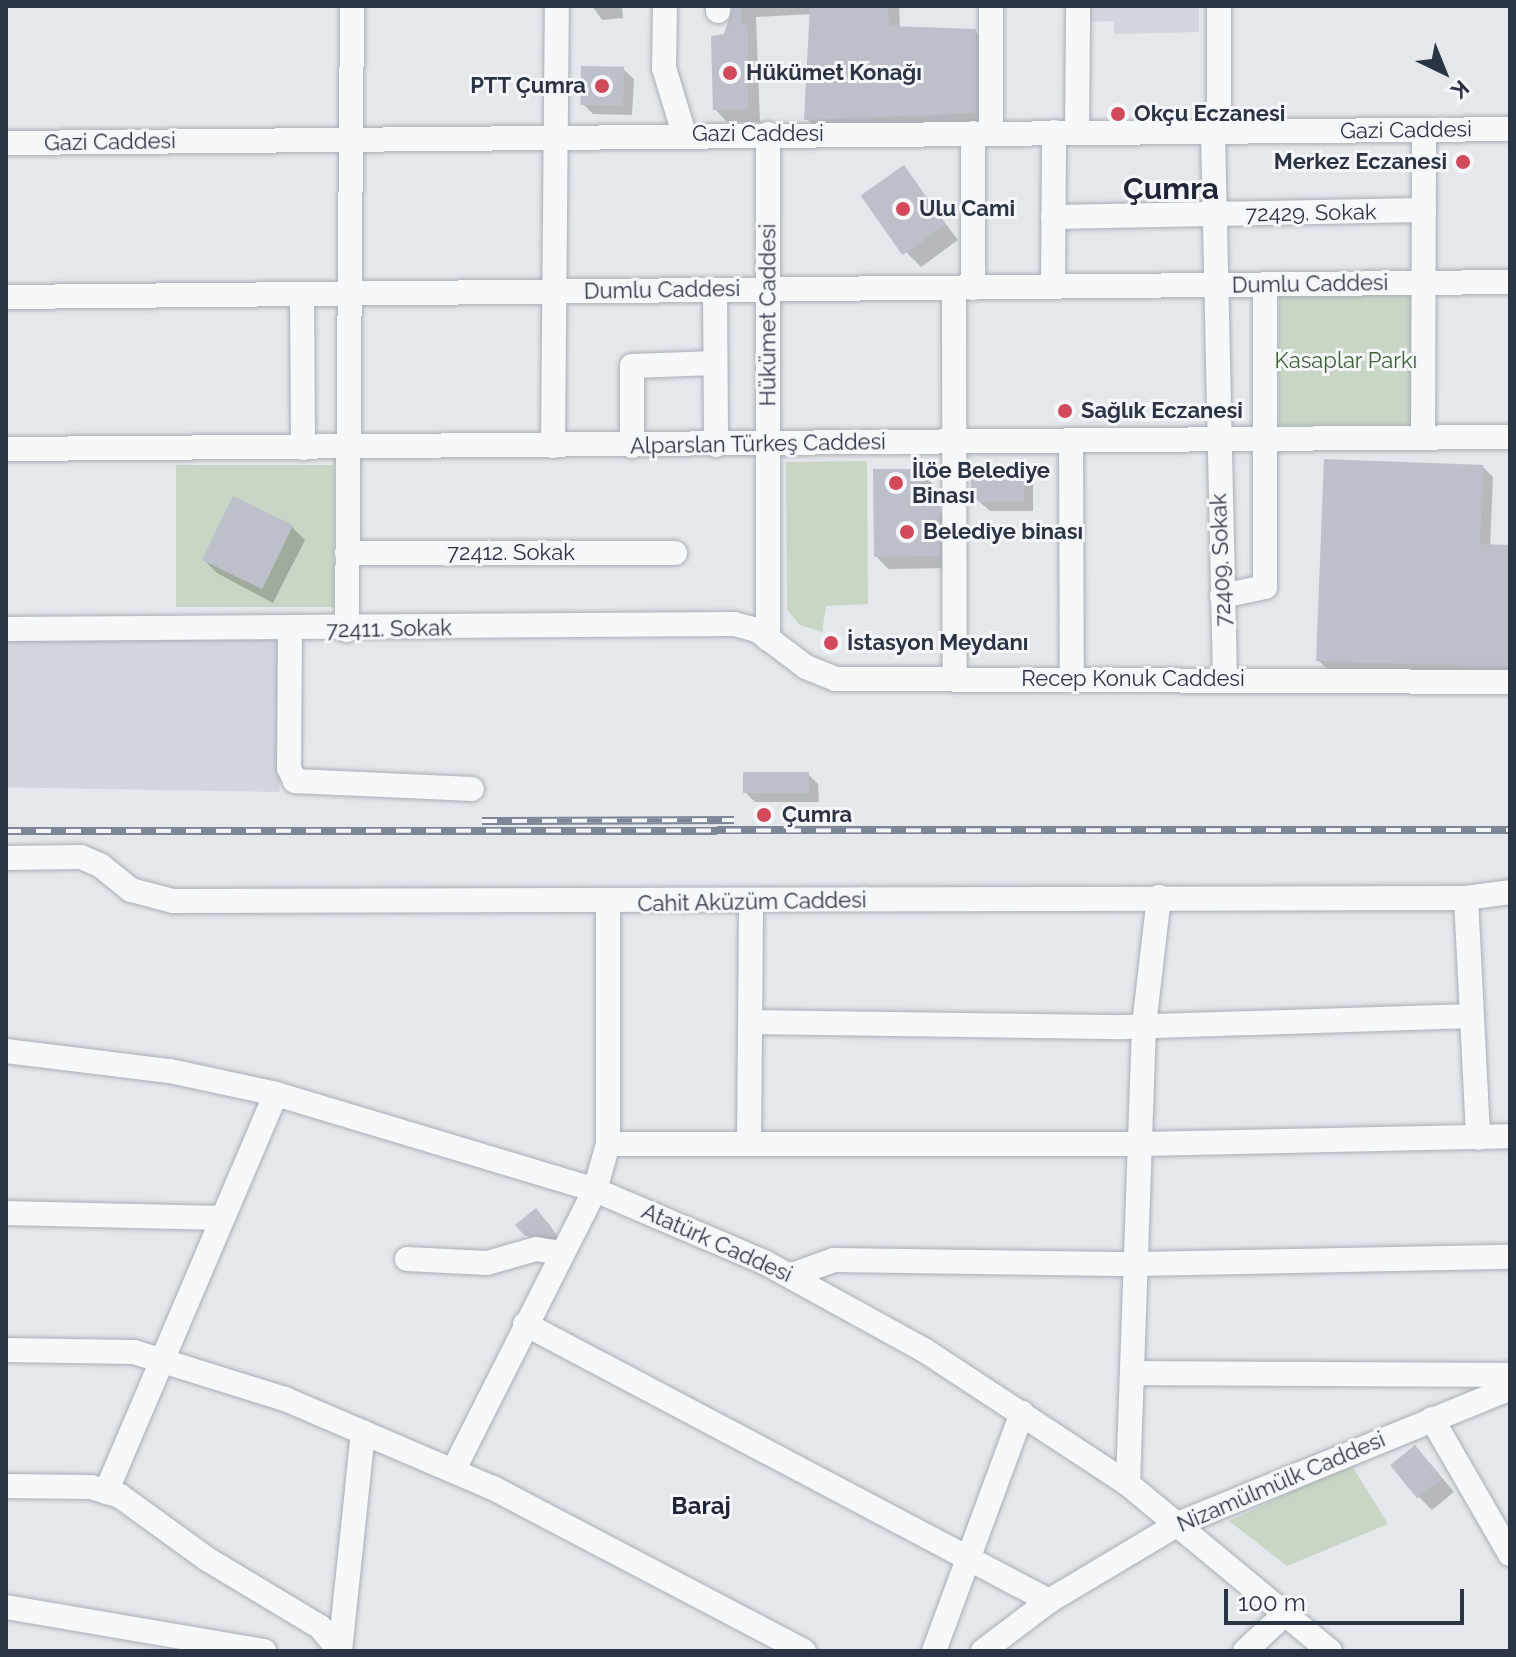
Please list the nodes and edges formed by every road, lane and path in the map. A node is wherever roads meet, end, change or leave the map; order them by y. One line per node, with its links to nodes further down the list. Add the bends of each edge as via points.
1 (352, 6): 15 (street)
2 (557, 6): 14 (street)
3 (665, 6): 12 (street, via 666,79)
4 (991, 6): 9 (street)
5 (1078, 6): 10 (street)
6 (1219, 6): 11 (street, 72409. Sokak)
7 (1510, 129): 8 (street, Gazi Caddesi)
8 (1424, 130): 11 (street, Gazi Caddesi); 17 (street)
9 (982, 132): 10 (street, Gazi Caddesi); 13 (street, Gazi Caddesi); 25 (street)
10 (1065, 132): 11 (street, Gazi Caddesi); 19 (street)
11 (1216, 133): 18 (street, 72409. Sokak)
12 (684, 134): 13 (street, Gazi Caddesi); 14 (street, Gazi Caddesi)
13 (768, 134): 26 (street, Hükümet Caddesi)
14 (557, 136): 15 (street, Gazi Caddesi); 28 (street)
15 (351, 139): 16 (street, Gazi Caddesi); 30 (street)
16 (6, 143)
17 (1424, 210): 18 (street, 72429. Sokak); 21 (street)
18 (1213, 215): 19 (street, 72429. Sokak); 23 (street, 72409. Sokak)
19 (1053, 217): 24 (street)
20 (1510, 282): 21 (street, Dumlu Caddesi)
21 (1424, 283): 22 (street, Dumlu Caddesi); 34 (street)
22 (1265, 284): 23 (street, Dumlu Caddesi); 35 (street)
23 (1214, 285): 24 (street, Dumlu Caddesi); 36 (street, 72409. Sokak)
24 (1053, 286): 25 (street, Dumlu Caddesi)
25 (964, 288): 26 (street, Dumlu Caddesi); 38 (street)
26 (768, 289): 27 (street, Dumlu Caddesi); 39 (street, Hükümet Caddesi)
27 (715, 290): 28 (street, Dumlu Caddesi); 32 (street)
28 (552, 292): 30 (street, Dumlu Caddesi); 41 (street)
29 (302, 295): 30 (street, Dumlu Caddesi); 31 (street, Dumlu Caddesi); 43 (street)
30 (349, 295): 44 (street)
31 (6, 297)
32 (715, 363): 40 (street); 42 (street, via 632,366)
33 (1510, 437): 34 (street, Alparslan Türkeş Caddesi)
34 (1423, 438): 35 (street, Alparslan Türkeş Caddesi)
35 (1267, 439): 36 (street, Alparslan Türkeş Caddesi); 48 (street, via 1265,587)
36 (1217, 440): 37 (street, Alparslan Türkeş Caddesi); 48 (street, 72409. Sokak)
37 (1071, 441): 38 (street, Alparslan Türkeş Caddesi); 54 (street)
38 (956, 442): 39 (street, Alparslan Türkeş Caddesi); 53 (street)
39 (769, 444): 40 (street, Alparslan Türkeş Caddesi); 52 (street, Hükümet Caddesi)
40 (716, 445): 42 (street, Alparslan Türkeş Caddesi)
41 (553, 446): 42 (street, Alparslan Türkeş Caddesi); 44 (street, Alparslan Türkeş Caddesi)
42 (632, 446)
43 (303, 448): 44 (street, Alparslan Türkeş Caddesi); 45 (street, Alparslan Türkeş Caddesi)
44 (348, 448): 46 (street)
45 (6, 449)
46 (347, 553): 47 (street, 72412. Sokak); 51 (street)
47 (675, 553)
48 (1222, 596): 55 (street, 72409. Sokak)
49 (6, 629): 50 (street, 72411. Sokak)
50 (290, 629): 51 (street, 72411. Sokak); 57 (street, via 289,768 295,781)
51 (347, 630): 52 (street, 72411. Sokak, via 734,624)
52 (768, 639): 53 (street, Recep Konuk Caddesi, via 806,667 835,679)
53 (955, 679): 54 (street, Recep Konuk Caddesi)
54 (1072, 679): 55 (street, Recep Konuk Caddesi)
55 (1225, 680): 56 (street, Recep Konuk Caddesi)
56 (1510, 682)
57 (472, 789)
58 (6, 858): 63 (street, Cahit Aküzüm Caddesi, via 81,857 131,890 173,901)
59 (1510, 892): 61 (street, Cahit Aküzüm Caddesi)
60 (1159, 897): 61 (street, Cahit Aküzüm Caddesi); 62 (street, Cahit Aküzüm Caddesi); 66 (street)
61 (1466, 898): 64 (street)
62 (751, 902): 63 (street, Cahit Aküzüm Caddesi); 65 (street)
63 (608, 903): 71 (street)
64 (1472, 1016): 66 (street); 70 (street)
65 (750, 1022): 66 (street); 72 (street)
66 (1144, 1025): 73 (street)
67 (6, 1051): 68 (street, Atatürk Caddesi, via 170,1071)
68 (276, 1094): 74 (street, Atatürk Caddesi); 76 (street)
69 (1510, 1136): 70 (street)
70 (1478, 1138): 73 (street)
71 (608, 1144): 72 (street); 74 (street)
72 (749, 1144): 73 (street)
73 (1141, 1144): 80 (street)
74 (595, 1190): 77 (street); 81 (street, Atatürk Caddesi)
75 (6, 1213): 76 (street)
76 (221, 1218): 84 (street)
77 (560, 1253): 79 (street, via 536,1249 487,1263); 82 (street)
78 (1510, 1257): 80 (street)
79 (407, 1259)
80 (1137, 1264): 81 (street, via 834,1260); 85 (street)
81 (792, 1275): 88 (street, Atatürk Caddesi)
82 (525, 1324): 91 (street); 97 (street)
83 (6, 1350): 84 (street)
84 (161, 1357): 90 (street); 94 (street)
85 (1133, 1373): 86 (street); 92 (street)
86 (1510, 1375)
87 (1510, 1388): 89 (street, Nizamülmülk Caddesi)
88 (1022, 1413): 92 (street, Atatürk Caddesi); 97 (street)
89 (1432, 1419): 95 (street, Nizamülmülk Caddesi); 96 (street)
90 (363, 1432): 91 (street); 102 (street)
91 (453, 1471): 104 (street, via 621,1552)
92 (1128, 1484): 95 (street, Atatürk Caddesi)
93 (6, 1486): 94 (street)
94 (106, 1492): 102 (street, via 320,1627)
95 (1180, 1523): 98 (street, Nizamülmülk Caddesi); 100 (street, Atatürk Caddesi)
96 (1510, 1554)
97 (970, 1557): 98 (street); 105 (street)
98 (1049, 1601): 106 (street, Nizamülmülk Caddesi)
99 (6, 1607): 101 (street)
100 (1287, 1612): 107 (street); 108 (street, Atatürk Caddesi)
101 (264, 1651)
102 (340, 1651): 103 (street)
103 (347, 1651)
104 (804, 1651)
105 (934, 1651)
106 (983, 1651)
107 (1245, 1651)
108 (1330, 1651)

